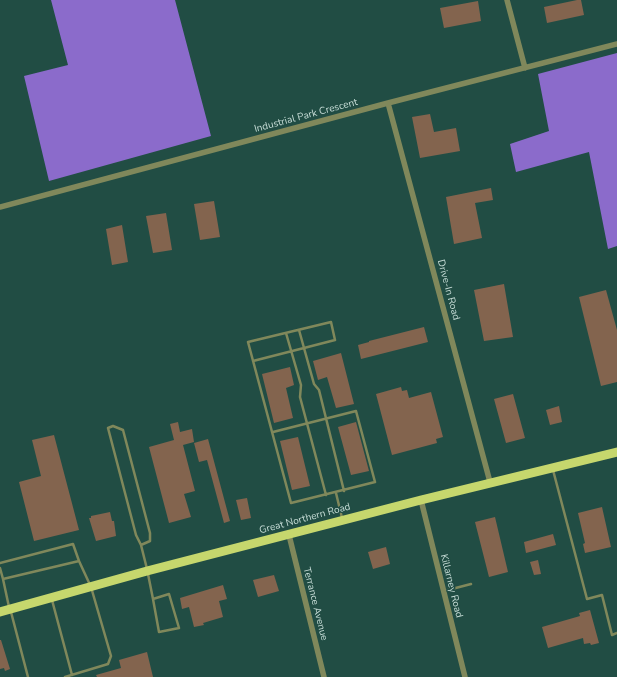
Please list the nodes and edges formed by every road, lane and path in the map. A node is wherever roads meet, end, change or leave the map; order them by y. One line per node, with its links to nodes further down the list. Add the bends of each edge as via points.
1 (507, 0): 3 (street)
2 (617, 44): 3 (street, Industrial Park Crescent)
3 (525, 68): 4 (street, Industrial Park Crescent)
4 (388, 103): 5 (street, Industrial Park Crescent); 16 (street, Drive-In Road)
5 (0, 207)
6 (299, 330): 7 (lane); 8 (lane); 8 (lane, via 331,322 335,340)
7 (286, 333): 9 (lane); 10 (lane, via 248,342)
8 (304, 348): 9 (lane); 11 (lane)
9 (291, 351): 10 (lane); 12 (lane, via 301,385 300,397)
10 (253, 361): 13 (lane)
11 (326, 419): 12 (lane); 17 (lane); 17 (lane, via 356,411 375,482)
12 (307, 424): 13 (lane); 19 (lane)
13 (273, 432): 19 (lane, via 291,503)
14 (617, 452): 15 (highway, Great Northern Road)
15 (553, 467): 16 (highway, Great Northern Road); 36 (lane, via 587,599 602,595 612,635)
16 (490, 482): 20 (highway, Great Northern Road)
17 (344, 491): 18 (lane)
18 (336, 493): 19 (lane); 21 (lane)
19 (326, 495)
20 (421, 500): 21 (highway, Great Northern Road); 31 (street, Killarney Road)
21 (343, 521): 22 (highway, Great Northern Road)
22 (289, 535): 27 (highway, Great Northern Road); 40 (street, Terrance Avenue)
23 (141, 545): 23 (lane, via 136,535 108,428 112,426 123,430 150,533 150,540); 27 (lane)
24 (79, 561): 25 (lane, via 73,544); 28 (lane); 30 (lane)
25 (0, 563)
26 (0, 568): 28 (lane)
27 (147, 571): 30 (highway, Great Northern Road); 33 (lane)
28 (3, 579): 34 (lane)
29 (471, 584): 31 (lane)
30 (91, 587): 32 (highway, Great Northern Road); 37 (lane, via 111,656 108,664)
31 (443, 592): 41 (street, Killarney Road)
32 (52, 598): 34 (highway, Great Northern Road); 37 (lane)
33 (152, 599): 33 (lane, via 158,632 178,628 170,594)
34 (10, 610): 35 (highway, Great Northern Road); 38 (lane)
35 (0, 612)
36 (617, 634)
37 (72, 675): 39 (lane)
38 (28, 677)
39 (65, 677)
40 (324, 677)
41 (466, 677)

